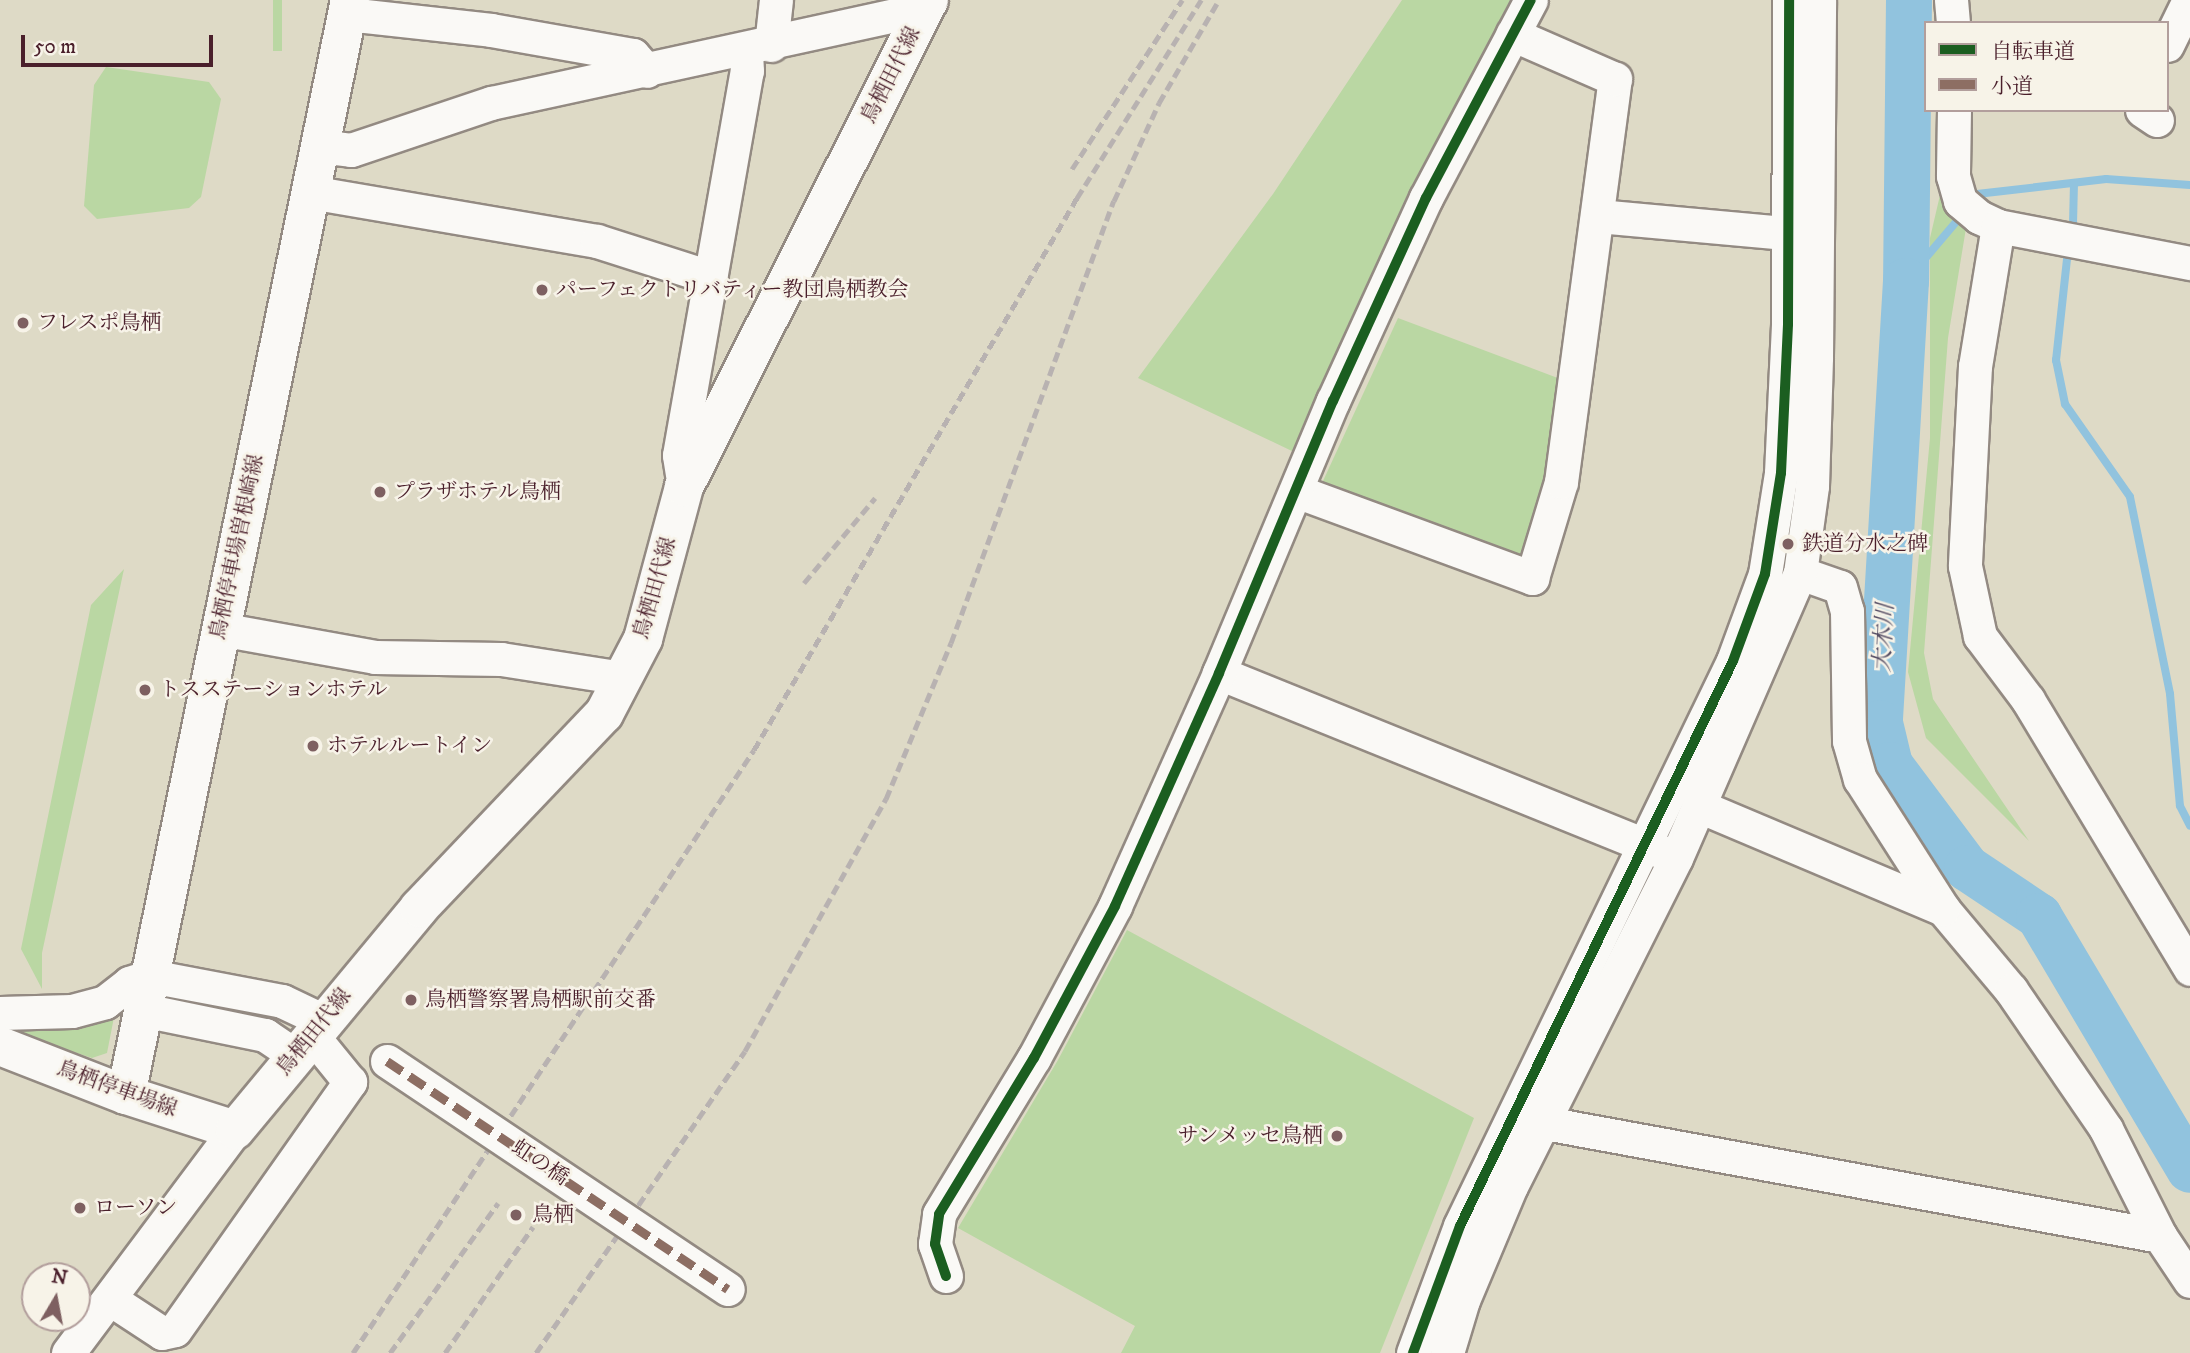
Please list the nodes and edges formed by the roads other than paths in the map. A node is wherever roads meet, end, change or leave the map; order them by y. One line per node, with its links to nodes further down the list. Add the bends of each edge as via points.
1 (776, 0): 12 (street)
2 (1531, 0): 10 (street)
3 (1789, 0): 19 (street)
4 (1819, 0): 19 (street)
5 (1951, 0): 9 (street)
6 (2189, 0): 11 (street)
7 (925, 2): 12 (street); 22 (main road, 鳥栖田代線)
8 (349, 7): 13 (street, via 633,55); 15 (main road, 鳥栖停車場曽根崎線)
9 (1953, 21)
10 (1512, 34): 17 (street, via 1615,79); 23 (street, via 1426,198)
11 (2169, 41)
12 (758, 48): 13 (street); 21 (street, via 747,71)
13 (646, 71): 15 (street, via 491,103 351,150)
14 (1954, 112): 18 (street, via 1953,176 1960,201)
15 (319, 146): 16 (main road, 鳥栖停車場曽根崎線)
16 (310, 192): 21 (street, via 597,241); 25 (main road, 鳥栖停車場曽根崎線)
17 (1598, 216): 19 (street); 23 (street, via 1561,482 1532,578)
18 (1998, 226): 20 (street); 32 (street, via 1975,366 1965,566 1980,636 2028,700)
19 (1802, 235): 24 (street, via 1812,486); 29 (street, via 1781,473 1765,574 1733,660)
20 (2190, 263)
21 (710, 277): 22 (street, via 679,455)
22 (684, 487): 27 (main road, 鳥栖田代線, via 643,639)
23 (1296, 491): 26 (street)
24 (1800, 573): 28 (street); 31 (street, via 1840,587 1847,611 1849,741 1860,779)
25 (220, 629): 27 (street, via 375,657 501,659); 33 (main road, 鳥栖停車場曽根崎線)
26 (1219, 673): 29 (street); 42 (street, via 1115,906 1034,1058 939,1214 934,1244)
27 (622, 678): 35 (main road, 鳥栖田代線, via 604,714 419,908)
28 (1699, 806): 30 (street); 31 (street)
29 (1642, 844): 30 (street); 47 (street, via 1460,1226)
30 (1676, 858): 39 (street)
31 (1943, 909): 41 (street, via 2011,990 2106,1129)
32 (2190, 969)
33 (146, 993): 34 (street, via 128,983 105,1002 72,1011); 35 (street, via 265,1035); 35 (street, via 282,1001); 38 (main road, 鳥栖停車場曽根崎線)
34 (0, 1013)
35 (309, 1037): 40 (main road, 鳥栖田代線); 45 (street, via 350,1082 175,1330 162,1333)
36 (0, 1046): 38 (main road, 鳥栖停車場線)
37 (387, 1061): 44 (street, 虹の橋, bridge)
38 (125, 1095): 40 (main road, 鳥栖停車場線)
39 (1545, 1123): 41 (street); 48 (street, via 1511,1186 1463,1300)
40 (235, 1130): 45 (street)
41 (2160, 1236): 43 (street)
42 (946, 1276)
43 (2190, 1281)
44 (728, 1289)
45 (110, 1298): 46 (street)
46 (68, 1353)
47 (1413, 1353)
48 (1447, 1353)

